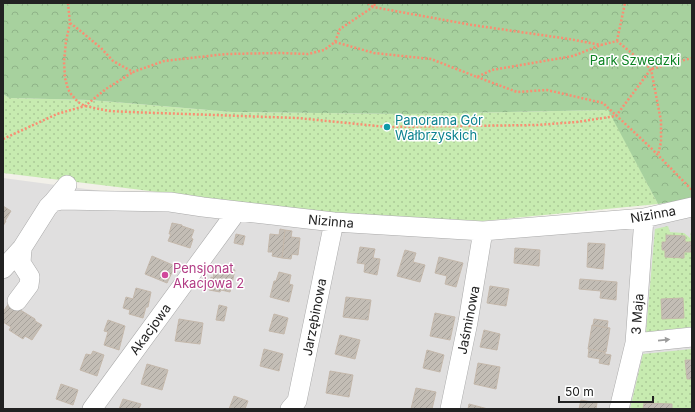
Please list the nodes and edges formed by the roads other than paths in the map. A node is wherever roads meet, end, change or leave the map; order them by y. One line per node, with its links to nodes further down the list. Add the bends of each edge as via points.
1 (67, 185): 2 (street)
2 (53, 202): 4 (street, Nizinna, via 170,202); 8 (street)
3 (692, 207): 5 (street, Nizinna)
4 (236, 211): 6 (street, Nizinna); 13 (street, Akacjowa)
5 (644, 218): 7 (street, Nizinna); 12 (street, 3 Maja)
6 (334, 222): 7 (street, Nizinna); 14 (street, Jarzębinowa, via 297,401)
7 (483, 231): 15 (street, Jaśminowa)
8 (22, 248): 9 (street); 10 (street, via 21,263 30,277 29,284)
9 (3, 269)
10 (17, 301)
11 (692, 337): 12 (street, one-way to 11)
12 (635, 343): 16 (street, 3 Maja)
13 (92, 409)
14 (290, 409)
15 (450, 409)
16 (619, 409)

